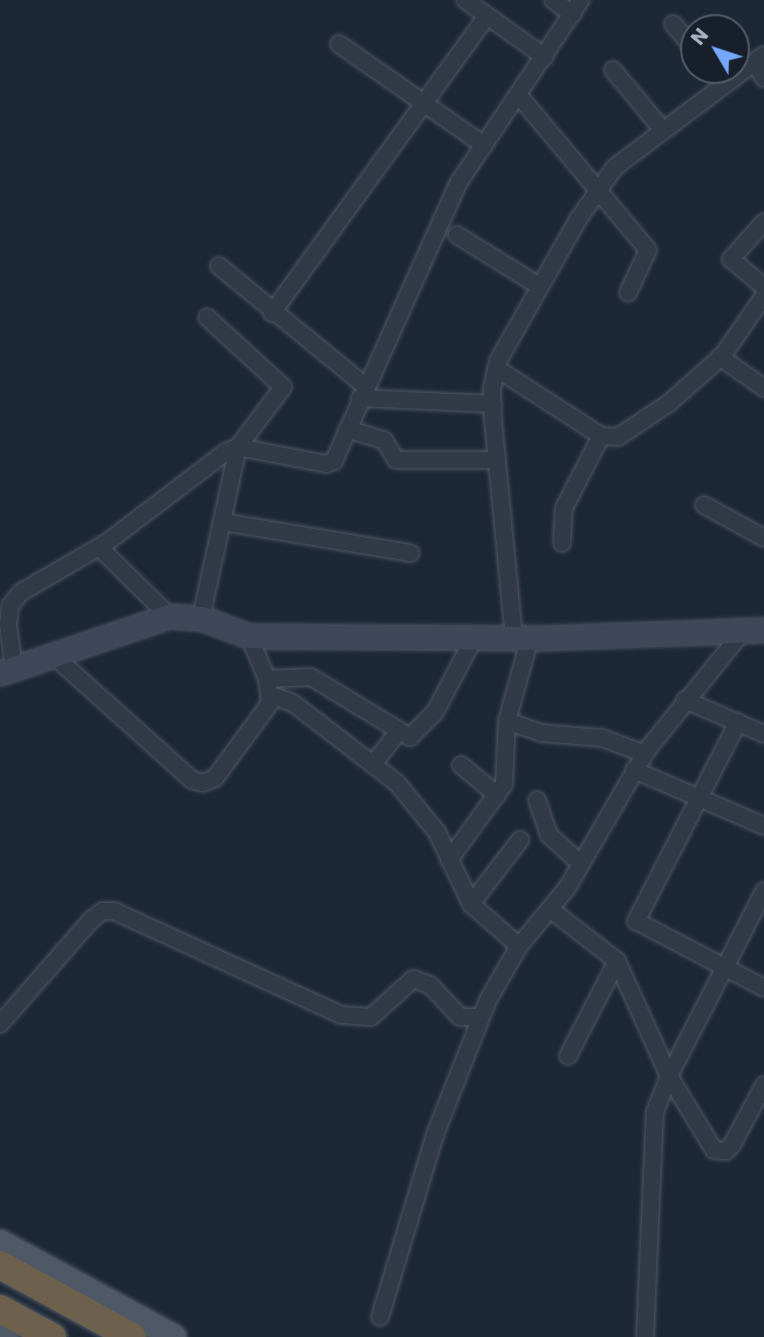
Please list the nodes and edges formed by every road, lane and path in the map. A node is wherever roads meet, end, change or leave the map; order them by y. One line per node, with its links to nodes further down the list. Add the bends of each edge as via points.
1 (552, 0): 3 (street)
2 (472, 2): 4 (street)
3 (577, 7): 8 (street)
4 (487, 16): 8 (street); 14 (street)
5 (673, 24): 6 (street)
6 (680, 32)
7 (339, 44): 14 (street)
8 (545, 57): 13 (street)
9 (759, 58): 11 (street)
10 (614, 70): 15 (street)
11 (764, 78)
12 (725, 84): 15 (street)
13 (524, 101): 16 (street); 17 (street)
14 (425, 102): 16 (street); 25 (street)
15 (663, 130): 17 (street, via 615,167)
16 (484, 145): 30 (street, via 446,207)
17 (599, 188): 21 (street); 23 (street, via 650,253)
18 (764, 222): 22 (street, via 731,259)
19 (457, 235): 21 (street)
20 (219, 266): 25 (street)
21 (539, 286): 28 (street)
22 (764, 287)
23 (628, 293)
24 (764, 296): 27 (street)
25 (272, 313): 30 (street)
26 (207, 317): 34 (street, via 283,383)
27 (720, 357): 29 (street); 33 (street, via 669,403 618,437)
28 (496, 368): 31 (street); 33 (street)
29 (764, 388)
30 (365, 394): 31 (street, via 392,401); 32 (street)
31 (493, 404): 35 (street)
32 (347, 429): 34 (street, via 330,463); 35 (street, via 384,440 396,460)
33 (601, 436): 39 (street, via 564,508)
34 (238, 447): 37 (street); 40 (street)
35 (496, 460): 47 (street)
36 (704, 505): 38 (street)
37 (223, 522): 41 (street); 43 (street)
38 (764, 538)
39 (562, 543)
40 (99, 547): 42 (street); 49 (street, via 13,600)
41 (410, 553)
42 (169, 616): 43 (street); 48 (street)
43 (201, 618): 45 (street)
44 (753, 630): 47 (street); 51 (street)
45 (248, 636): 46 (street); 50 (street)
46 (474, 638): 47 (street); 54 (street, via 422,729 410,737)
47 (522, 638): 52 (street)
48 (54, 656): 49 (street); 50 (street, via 192,780 203,783 215,778 256,724)
49 (7, 671)
50 (269, 687): 54 (street, via 311,677); 57 (street)
51 (685, 700): 53 (street); 56 (street)
52 (506, 721): 56 (street, via 541,733 602,738); 60 (street, via 507,775)
53 (738, 722): 55 (street); 62 (street)
54 (399, 731): 57 (street)
55 (764, 734)
56 (645, 754): 59 (street)
57 (373, 764): 65 (street, via 420,807)
58 (461, 765): 60 (street)
59 (635, 770): 62 (street); 66 (street)
60 (497, 795): 65 (street)
61 (537, 800): 66 (street, via 549,835)
62 (696, 800): 63 (street); 72 (street, via 636,921)
63 (764, 826)
64 (520, 840): 68 (street)
65 (449, 860): 68 (street)
66 (581, 864): 69 (street)
67 (764, 891): 72 (street)
68 (471, 904): 70 (street)
69 (550, 909): 70 (street); 71 (street)
70 (519, 946): 74 (street)
71 (617, 961): 76 (street); 77 (street)
72 (725, 968): 73 (street); 77 (street)
73 (764, 988)
74 (480, 1017): 75 (street, via 460,1017 430,985 413,979 371,1017 341,1015 114,911 103,911); 82 (street, via 436,1132)
75 (0, 1024)
76 (568, 1056)
77 (669, 1076): 78 (street, via 714,1150 726,1151 732,1145); 88 (street, via 652,1139)
78 (764, 1085)
79 (0, 1242): 87 (main road)
80 (0, 1265): 86 (highway)
81 (0, 1309): 85 (highway)
82 (380, 1317)
83 (0, 1334): 84 (main road)
84 (5, 1337)
85 (52, 1337)
86 (132, 1337)
87 (174, 1337)
88 (645, 1337)

